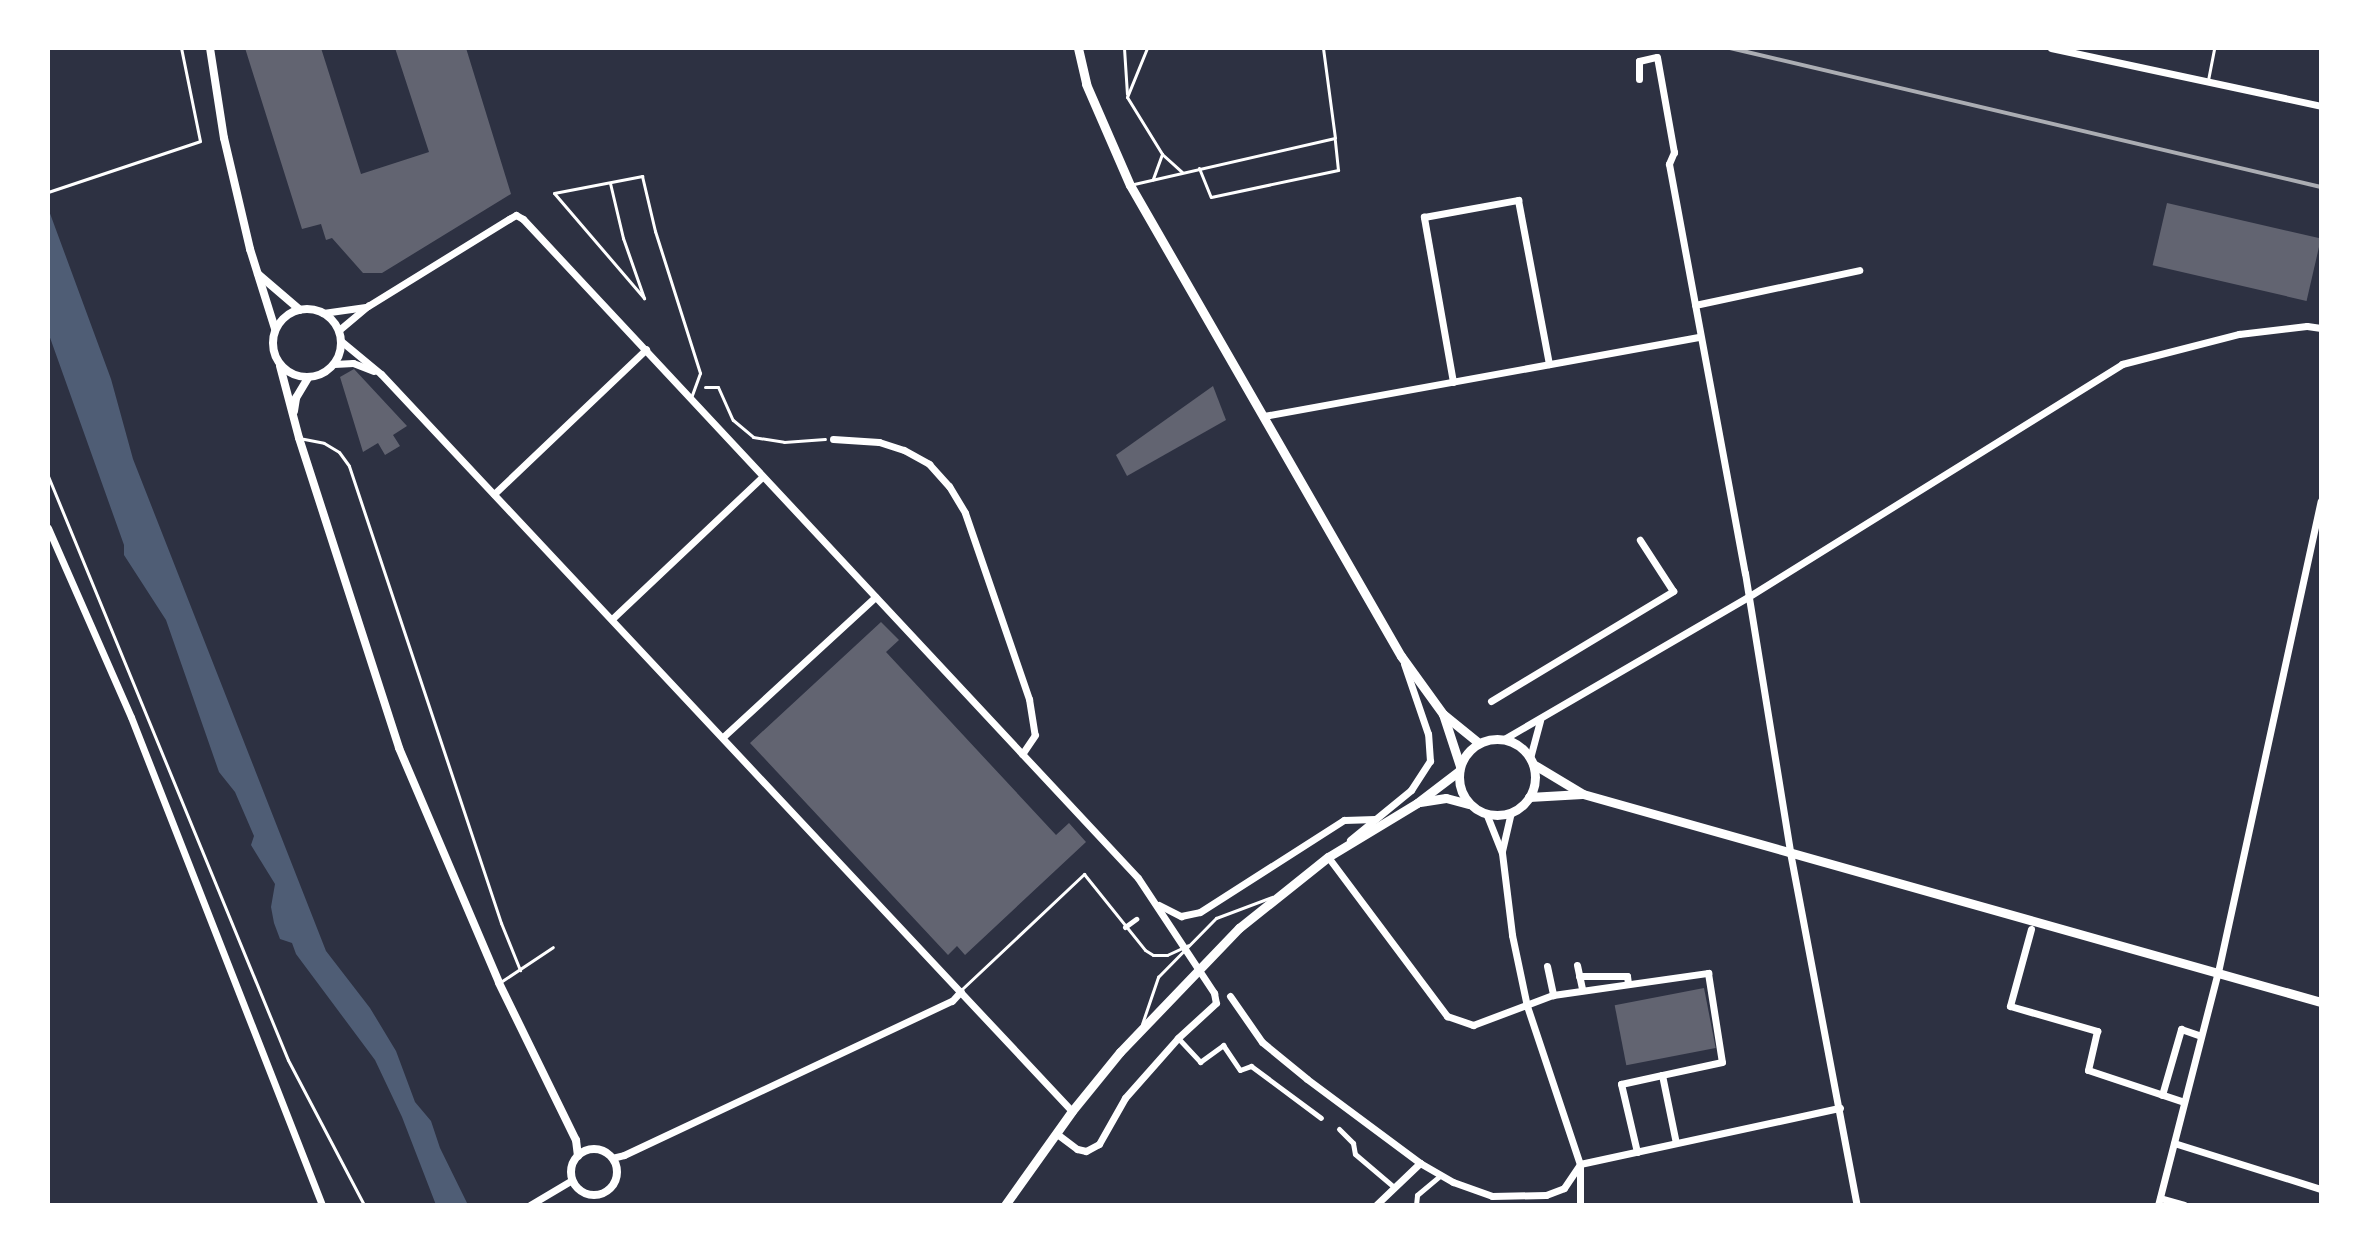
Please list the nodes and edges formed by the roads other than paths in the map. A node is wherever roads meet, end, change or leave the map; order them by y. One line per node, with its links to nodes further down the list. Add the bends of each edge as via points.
1 (210, 48): 20 (street, via 224,138)
2 (1124, 48): 10 (lane)
3 (1147, 48): 10 (lane)
4 (1323, 48): 12 (lane)
5 (2051, 48): 9 (street)
6 (2214, 48): 9 (lane)
7 (1079, 52): 18 (main road, via 1086,84)
8 (1639, 79): 21 (street, via 1639,61 1657,57 1674,152 1669,164)
9 (2208, 82): 11 (street)
10 (1127, 97): 13 (lane)
11 (2321, 106)
12 (1335, 138): 14 (lane); 14 (lane, via 1338,170 1211,197)
13 (1162, 154): 15 (lane); 16 (lane)
14 (1199, 168): 15 (lane)
15 (1182, 172): 16 (lane)
16 (1153, 179): 18 (lane)
17 (610, 183): 17 (lane, via 554,193 644,298 623,238); 37 (lane, via 642,176 700,373)
18 (1130, 185): 38 (main road)
19 (1859, 270): 21 (street)
20 (257, 273): 23 (street); 26 (street)
21 (1695, 305): 28 (street)
22 (368, 306): 24 (street); 27 (street); 30 (street, via 516,215)
23 (300, 310): 24 (street); 26 (street)
24 (323, 313): 27 (street)
25 (2321, 328): 48 (street, via 2239,334 2122,364)
26 (275, 329): 33 (street, via 273,349)
27 (339, 330): 29 (street)
28 (1700, 337): 32 (street); 48 (street)
29 (341, 341): 31 (street); 34 (street)
30 (646, 349): 37 (street); 43 (street)
31 (334, 364): 34 (street, via 353,363); 35 (street)
32 (1549, 364): 36 (street); 36 (street, via 1518,200 1424,217)
33 (280, 366): 35 (street); 39 (street)
34 (381, 374): 43 (street)
35 (308, 378): 39 (street, via 296,398)
36 (1453, 382): 38 (street)
37 (691, 398): 42 (street)
38 (1264, 416): 50 (main road)
39 (294, 424): 40 (street)
40 (299, 438): 79 (lane, via 324,443 349,466); 82 (street, via 399,748)
41 (833, 439): 57 (street, via 879,442 929,464 965,513 1035,718 1035,735)
42 (762, 477): 47 (street); 49 (street)
43 (494, 494): 49 (street)
44 (2321, 501): 80 (street)
45 (48, 528): 118 (street, via 131,717)
46 (1640, 540): 51 (street, via 1673,591)
47 (875, 597): 54 (street); 57 (street)
48 (1748, 597): 53 (street); 67 (street)
49 (612, 619): 54 (street)
50 (1401, 656): 52 (main road); 66 (street, via 1428,734 1430,761 1411,790)
51 (1491, 701)
52 (1443, 714): 56 (main road); 59 (main road)
53 (1540, 720): 55 (street); 58 (street)
54 (723, 737): 85 (street)
55 (1504, 739): 56 (main road); 58 (main road)
56 (1479, 743): 59 (main road)
57 (1022, 754): 71 (street)
58 (1532, 761): 60 (main road); 61 (main road, via 1535,776)
59 (1460, 768): 62 (main road); 63 (main road, via 1459,783)
60 (1583, 794): 61 (main road); 67 (main road)
61 (1529, 797): 64 (main road)
62 (1417, 803): 63 (main road, via 1446,798); 69 (main road)
63 (1471, 805): 65 (main road)
64 (1511, 812): 65 (main road); 68 (street)
65 (1486, 813): 68 (street)
66 (1375, 819): 69 (street); 71 (street, via 1344,820 1190,915)
67 (1790, 852): 80 (main road); 96 (street)
68 (1502, 853): 89 (street)
69 (1328, 857): 70 (main road); 89 (street, via 1447,1016 1473,1025)
70 (1279, 894): 75 (lane, via 1216,918); 90 (main road)
71 (1158, 904): 92 (street, via 1214,993 1214,1008)
72 (1136, 919): 73 (street)
73 (1125, 927): 75 (lane, via 1153,955); 85 (lane, via 1084,874)
74 (2031, 929): 94 (street, via 2010,1006 2097,1031 2088,1070)
75 (1188, 945): 90 (lane, via 1158,977)
76 (553, 947): 79 (lane)
77 (1577, 965): 81 (street)
78 (1547, 966): 86 (street)
79 (520, 970): 82 (lane)
80 (2218, 972): 88 (main road); 91 (street)
81 (1579, 976): 83 (street, via 1627,976); 84 (street)
82 (499, 983): 101 (street)
83 (1628, 983): 84 (street); 93 (street, via 1708,973 1722,1062)
84 (1582, 989): 86 (street)
85 (961, 991): 97 (street); 107 (street, via 952,1001)
86 (1553, 995): 89 (street)
87 (1230, 996): 108 (street, via 1262,1042)
88 (2321, 1002)
89 (1527, 1006): 109 (street)
90 (1141, 1030): 97 (main road)
91 (2201, 1036): 94 (street, via 2181,1029); 95 (street)
92 (1178, 1038): 98 (street, via 1200,1062 1223,1045 1240,1070 1251,1066); 100 (street, via 1120,1105 1094,1148 1077,1149)
93 (1662, 1075): 102 (street); 105 (street, via 1621,1084)
94 (2162, 1095): 95 (street)
95 (2184, 1102): 103 (street)
96 (1840, 1108): 102 (street); 124 (street)
97 (1072, 1111): 100 (main road)
98 (1321, 1118)
99 (1339, 1129): 112 (street, via 1353,1143 1355,1154)
100 (1056, 1133): 120 (main road)
101 (576, 1140): 104 (street); 106 (street)
102 (1676, 1143): 105 (street)
103 (2174, 1143): 113 (street); 116 (street)
104 (589, 1150): 106 (street); 107 (street)
105 (1637, 1152): 109 (street)
106 (578, 1156): 111 (street)
107 (616, 1157): 114 (street)
108 (1420, 1163): 110 (street); 112 (street)
109 (1580, 1164): 110 (street, via 1564,1188 1546,1195 1492,1196); 123 (street)
110 (1442, 1175): 122 (street, via 1417,1195)
111 (573, 1184): 115 (street); 119 (street)
112 (1396, 1188): 121 (street)
113 (2321, 1189)
114 (610, 1190): 115 (street); 117 (street)
115 (595, 1196): 117 (street)
116 (2159, 1201): 125 (street)
117 (606, 1203)
118 (322, 1205)
119 (530, 1205)
120 (1005, 1205)
121 (1376, 1205)
122 (1416, 1205)
123 (1580, 1205)
124 (1857, 1205)
125 (2184, 1205)

